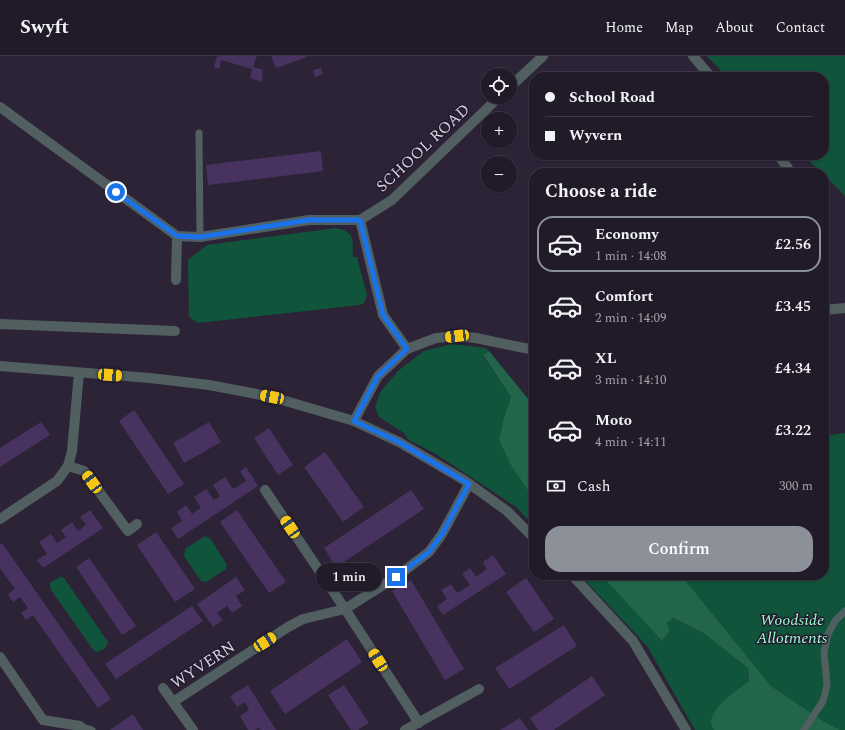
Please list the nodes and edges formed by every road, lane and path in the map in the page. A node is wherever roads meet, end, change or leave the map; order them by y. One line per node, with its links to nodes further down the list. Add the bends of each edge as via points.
1 (542, 56): 4 (street)
2 (693, 56): 3 (street)
3 (707, 72)
4 (517, 80)
5 (492, 104): 10 (street, SCHOOL ROAD, via 392,200)
6 (0, 107): 11 (street)
7 (199, 133): 12 (lane)
8 (782, 160): 9 (street)
9 (788, 168)
10 (360, 220): 12 (street, via 309,220); 18 (street, via 383,315)
11 (177, 236): 12 (street); 13 (street)
12 (200, 237)
13 (176, 280)
14 (845, 308): 15 (street)
15 (829, 310)
16 (0, 324): 17 (street)
17 (175, 331)
18 (407, 349): 19 (street, via 436,338 457,336); 22 (street, via 378,376)
19 (529, 349)
20 (0, 366): 21 (street)
21 (79, 373): 22 (street, via 209,385 272,397); 23 (street, via 72,451)
22 (354, 421): 24 (street, via 399,442)
23 (68, 466): 26 (street, via 57,481); 27 (street, via 84,471 128,531)
24 (469, 484): 28 (street, via 507,511); 30 (street, WYVERN, via 442,534 429,552 396,577)
25 (265, 490): 30 (street)
26 (0, 519)
27 (137, 524)
28 (529, 533)
29 (577, 580): 41 (street, via 633,641)
30 (345, 609): 35 (street, WYVERN, via 303,619 288,627); 36 (street)
31 (845, 611): 42 (lane, via 835,620 828,634 824,652 827,686 823,702)
32 (0, 657): 37 (street, via 43,720)
33 (163, 688): 35 (street)
34 (479, 689): 36 (street)
35 (173, 702): 39 (street)
36 (419, 723): 40 (street)
37 (80, 726): 38 (lane)
38 (92, 730)
39 (193, 730)
40 (405, 730)
41 (686, 730)
42 (804, 730)

